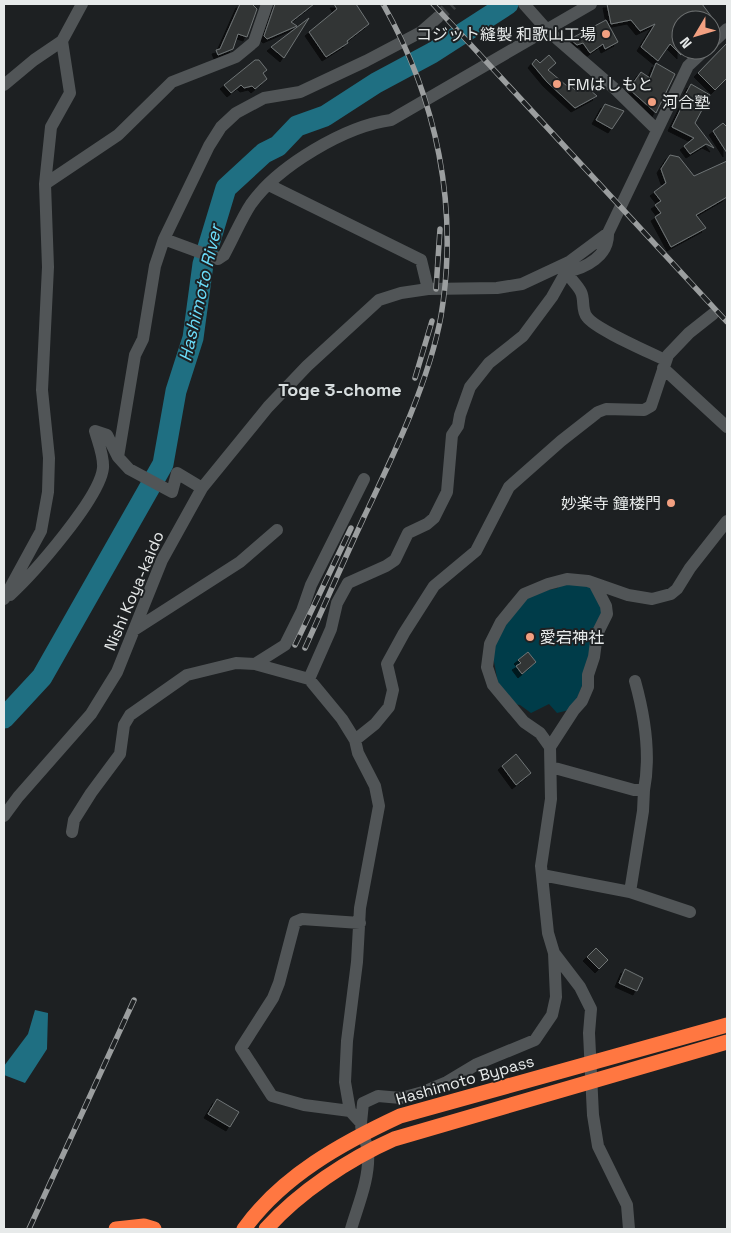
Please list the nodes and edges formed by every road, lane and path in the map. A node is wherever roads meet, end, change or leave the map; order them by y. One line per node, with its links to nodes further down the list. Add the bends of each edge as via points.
1 (82, 4): 7 (street)
2 (267, 4): 11 (street, via 254,42 236,57 172,82 118,135)
3 (524, 4): 6 (street)
4 (591, 4): 6 (street)
5 (437, 18): 13 (street, via 421,32 366,61 300,92 264,98 236,113 221,127 209,146)
6 (548, 31): 10 (street, via 615,89); 12 (street, via 391,120 368,124 328,142 280,173)
7 (62, 41): 9 (street); 11 (street, via 70,93 52,127)
8 (694, 60): 10 (street, Nishi Koya-kaido, via 688,66 670,108)
9 (6, 82)
10 (656, 130): 14 (street, Nishi Koya-kaido, via 608,234)
11 (45, 184): 25 (street, via 48,267 42,390 49,458 48,492 41,531)
12 (269, 184): 13 (street, via 252,204 224,255 218,259); 15 (street, via 421,260)
13 (164, 239): 19 (street, via 155,266 143,339 135,355)
14 (566, 267): 15 (street, Nishi Koya-kaido, via 522,284 498,288); 17 (street, via 583,296 583,312 588,319); 28 (street, via 552,297 523,336 489,363 470,387 458,426 452,434 447,492 434,518 408,533 395,560 348,583 336,603 331,629)
15 (428, 289): 21 (street, Nishi Koya-kaido, via 379,300 268,407)
16 (713, 314): 17 (street, via 689,333)
17 (664, 364): 18 (street); 30 (street, via 651,406 644,410 606,409 598,412 509,487 476,550 434,586 404,633 388,664 393,690 388,707 375,724)
18 (727, 426)
19 (118, 457): 21 (street, via 129,469 172,492 177,473); 25 (street, via 108,435 95,431 103,467 101,478 40,565)
20 (364, 479): 27 (street, via 285,645)
21 (202, 488): 26 (street, Nishi Koya-kaido, via 162,560)
22 (727, 521): 24 (street, via 677,589 662,598 628,595)
23 (277, 530): 26 (street, via 240,562)
24 (594, 583): 31 (street, via 607,614 597,634 588,687); 31 (street, via 567,579 524,594 501,622 490,644 487,667 493,685)
25 (4, 600)
26 (134, 630): 34 (street, Nishi Koya-kaido, via 117,672 91,714)
27 (255, 664): 28 (street); 35 (street, via 236,663 186,675 130,715 124,725 120,754 74,820)
28 (309, 679): 30 (street)
29 (634, 681): 33 (street, via 644,720 649,766)
30 (355, 740): 39 (street, via 375,786 379,806)
31 (550, 747): 32 (street)
32 (551, 767): 33 (street); 36 (street, via 551,799)
33 (644, 790): 37 (street, via 644,811)
34 (4, 816)
35 (72, 832)
36 (542, 875): 37 (street); 40 (street, via 547,925)
37 (630, 892): 38 (street)
38 (690, 912)
39 (360, 922): 43 (street, via 347,1041 345,1082); 43 (street, via 302,919 295,922 273,998 241,1048 272,1096 304,1105)
40 (554, 954): 44 (street, via 556,997 552,1015 535,1040 477,1064 423,1092 401,1098 378,1096 363,1102); 51 (street, via 580,987 591,1009 593,1115 598,1146 627,1205)
41 (727, 1025): 44 (highway, Hashimoto Bypass)
42 (727, 1042): 45 (highway, via 394,1138)
43 (350, 1111): 44 (street)
44 (361, 1129): 45 (street); 48 (highway, Hashimoto Bypass, via 304,1169 254,1215)
45 (368, 1150): 49 (highway, via 315,1186); 50 (street, via 367,1173)
46 (116, 1229): 47 (highway, via 144,1226)
47 (154, 1229)
48 (244, 1229)
49 (266, 1229)
50 (351, 1229)
51 (629, 1229)

